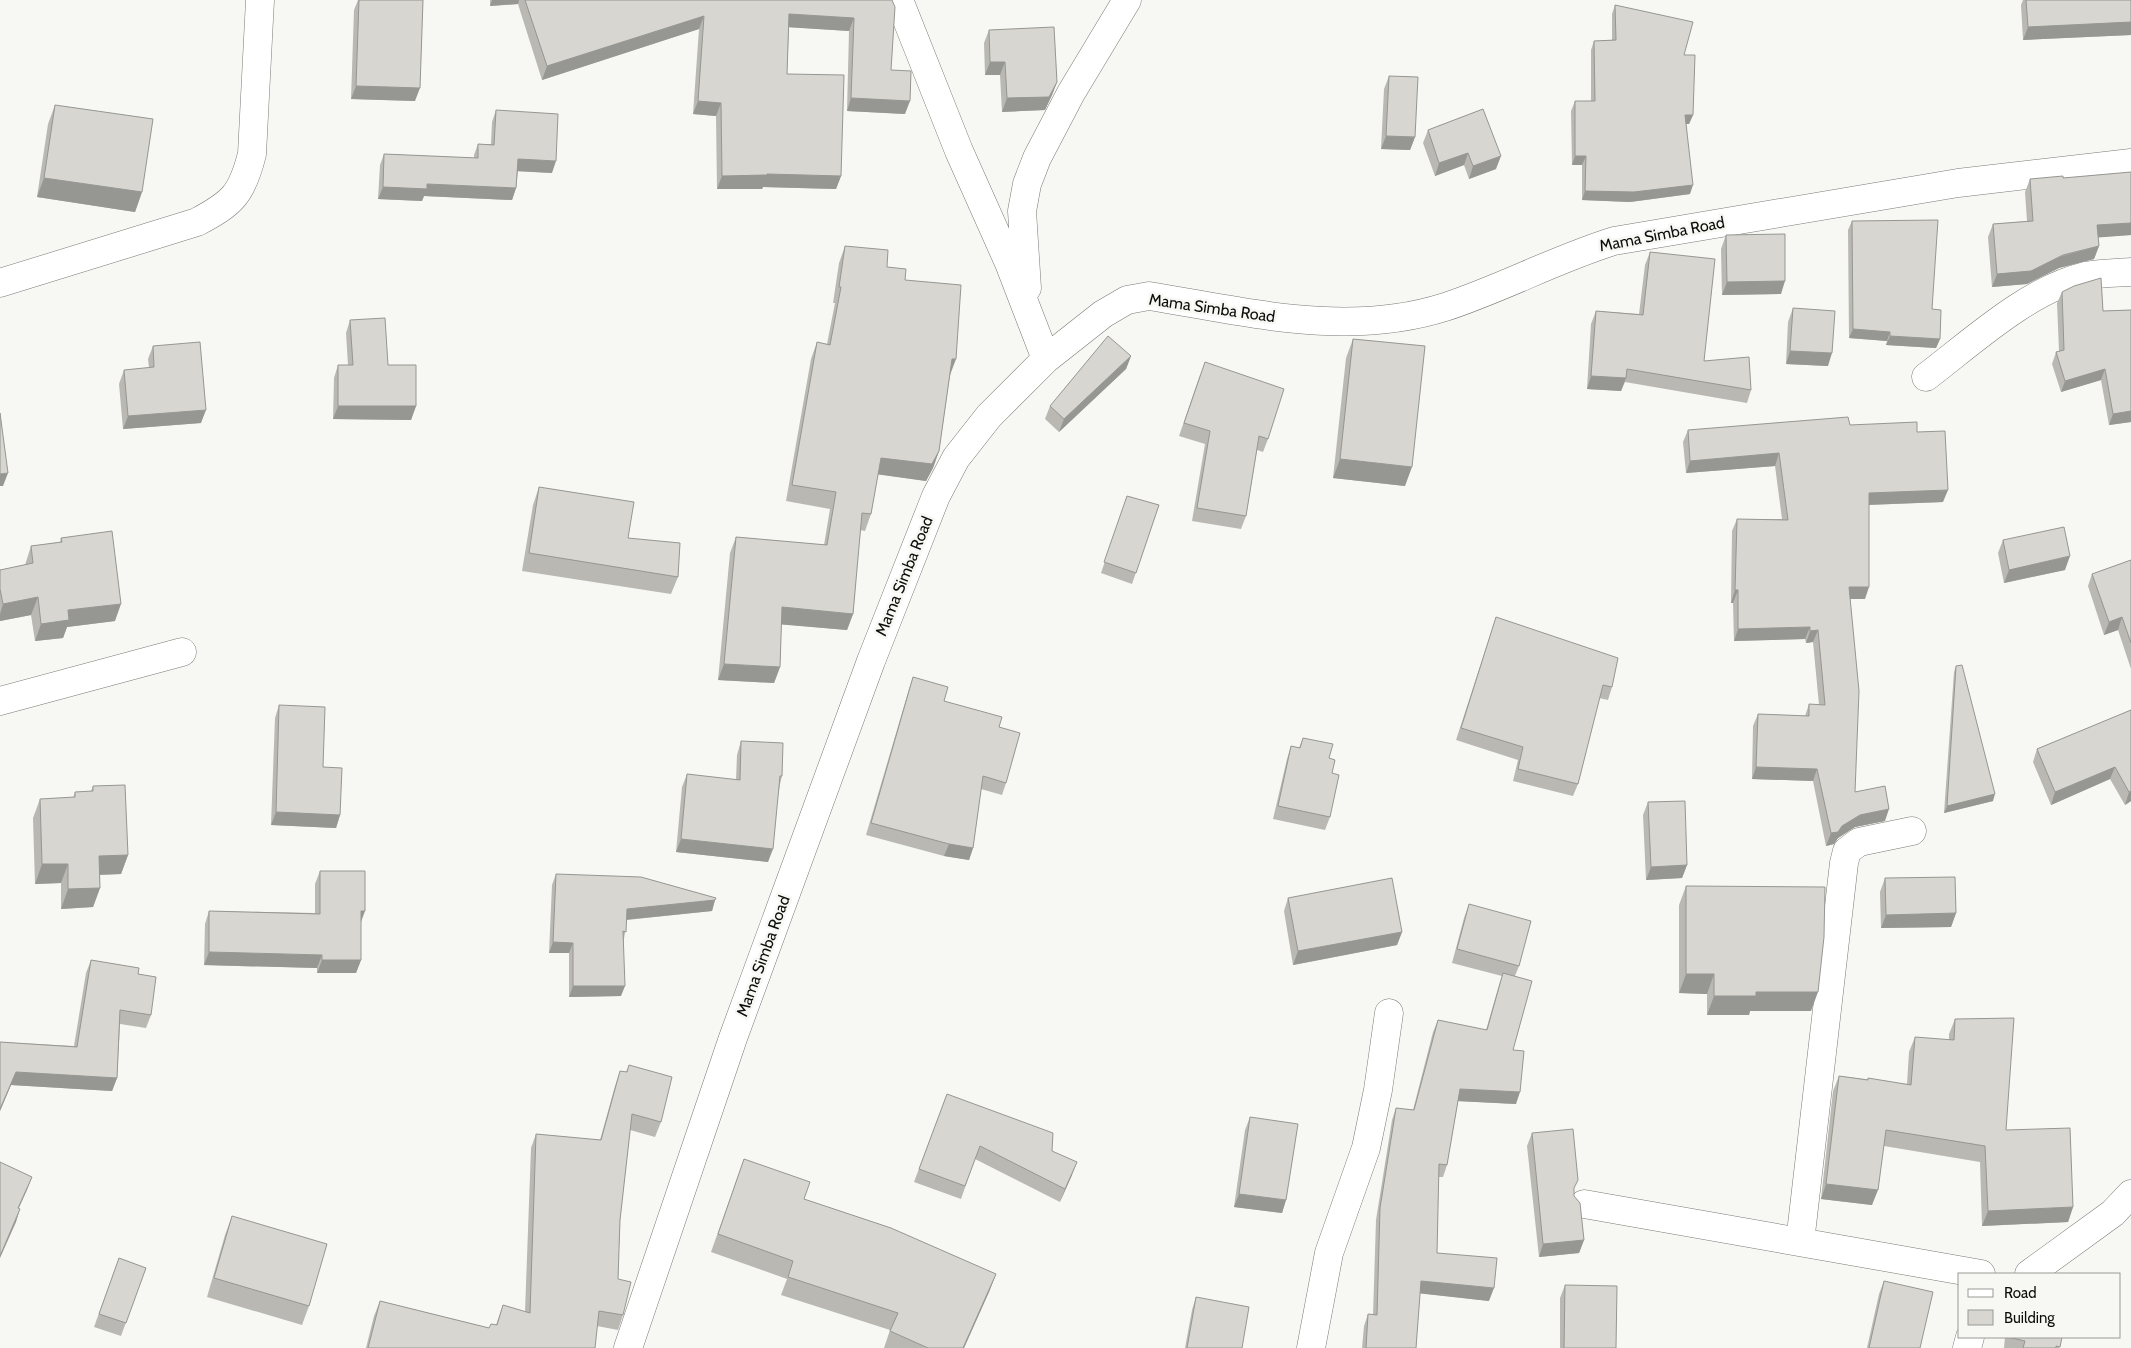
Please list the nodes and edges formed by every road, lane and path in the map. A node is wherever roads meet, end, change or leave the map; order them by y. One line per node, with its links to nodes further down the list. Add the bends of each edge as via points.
1 (260, 0): 6 (street, via 252,154 247,176 237,195 221,210 197,222)
2 (899, 0): 7 (street)
3 (1127, 0): 7 (street, via 1072,93 1037,158 1027,184 1022,211)
4 (2131, 163): 8 (street, Mama Simba Road, via 1958,183 1614,241 1444,307 1396,319 1352,322 1296,320 1149,296 1127,300 1103,314)
5 (2131, 272): 9 (street, via 2084,277 2054,287 2019,307)
6 (0, 283)
7 (1028, 315): 8 (street)
8 (1046, 359): 19 (street, Mama Simba Road, via 989,416 956,458 936,496 871,661 733,1038)
9 (1926, 377)
10 (182, 652): 11 (street)
11 (0, 701)
12 (1912, 831): 16 (street, via 1859,842 1847,851)
13 (1389, 1013): 20 (street, via 1366,1148 1328,1253)
14 (2131, 1194): 18 (street, via 2114,1213)
15 (1584, 1204): 16 (street)
16 (1800, 1242): 17 (street)
17 (1976, 1273)
18 (2030, 1273)
19 (628, 1348)
20 (1311, 1348)

